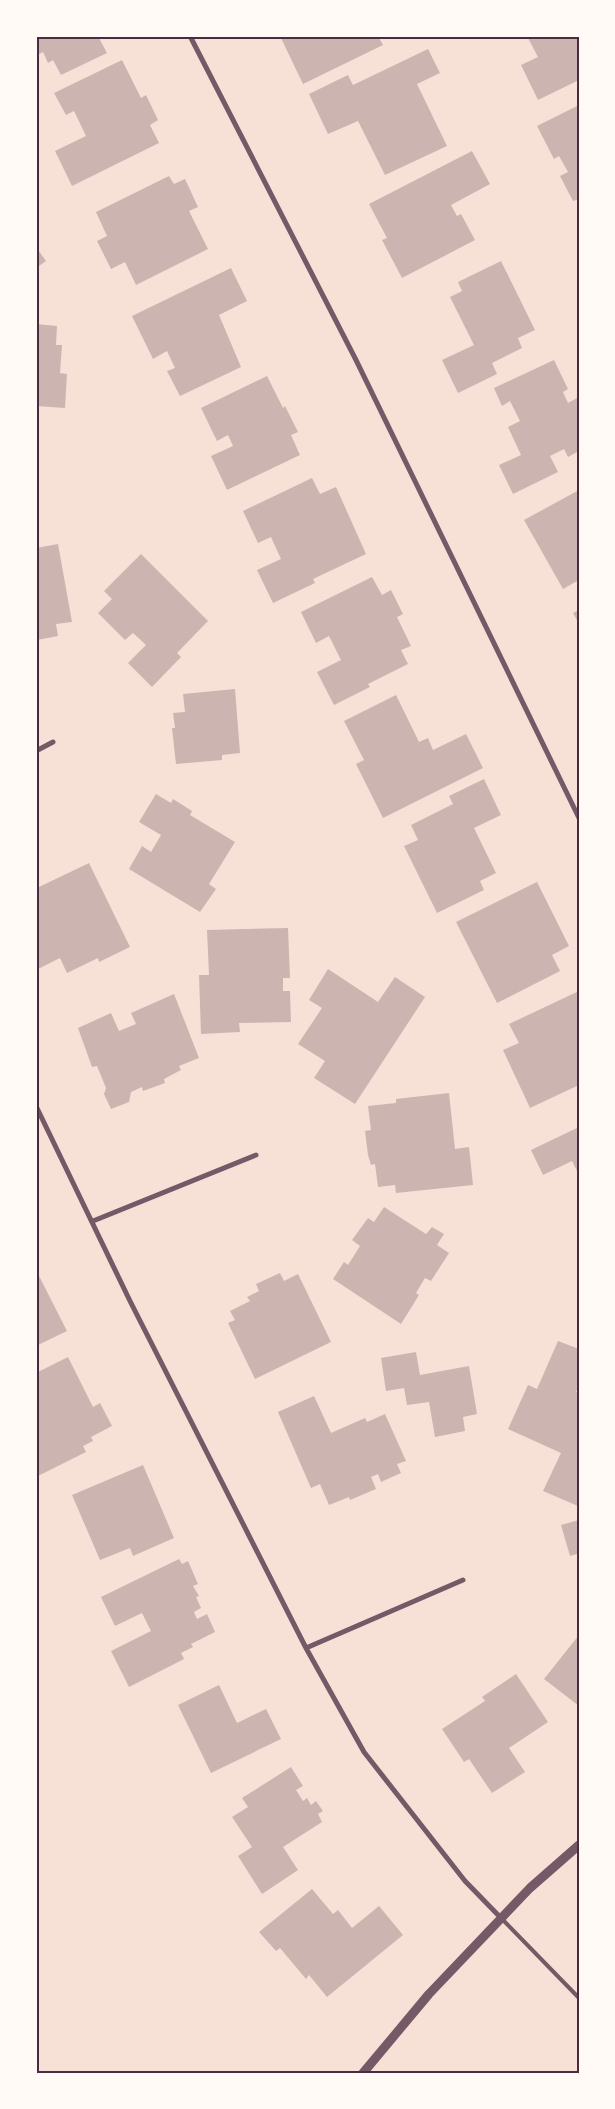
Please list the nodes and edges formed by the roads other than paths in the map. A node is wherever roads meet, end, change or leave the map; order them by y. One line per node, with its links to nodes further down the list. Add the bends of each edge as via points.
1 (190, 36): 4 (street, via 356,360)
2 (53, 742): 3 (street)
3 (36, 751)
4 (579, 818)
5 (36, 1106): 7 (street)
6 (256, 1154): 7 (street)
7 (93, 1221): 9 (street, via 130,1301)
8 (463, 1580): 9 (street)
9 (306, 1648): 11 (street, via 364,1752 466,1882)
10 (579, 1845): 11 (street)
11 (501, 1918): 12 (lane); 13 (street, via 429,1994)
12 (579, 1998)
13 (363, 2073)

